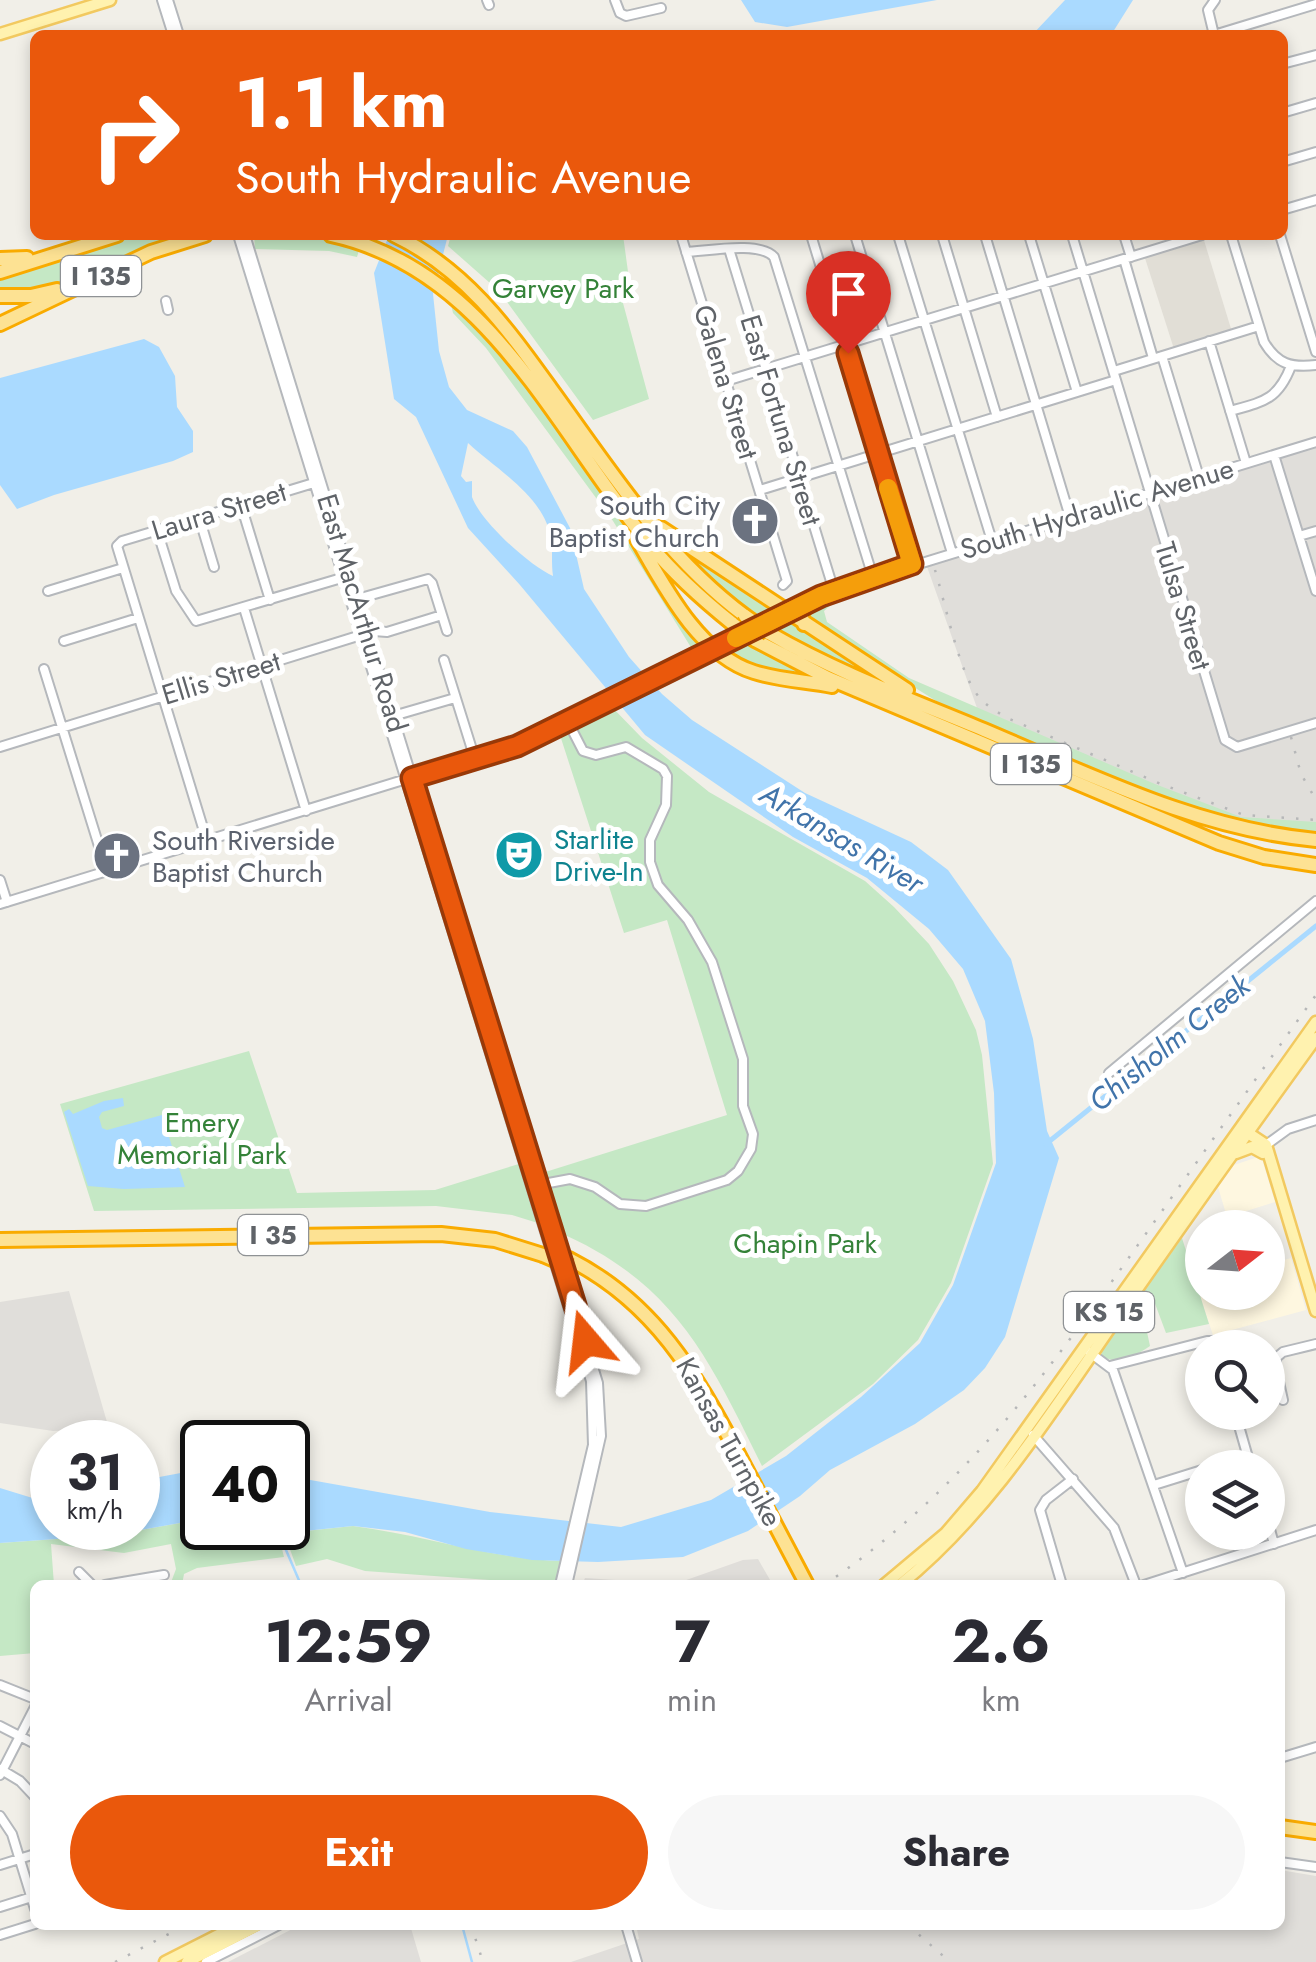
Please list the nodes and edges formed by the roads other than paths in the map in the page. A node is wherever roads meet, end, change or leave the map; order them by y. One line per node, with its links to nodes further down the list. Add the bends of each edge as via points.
1 (110, 0): 10 (main road)
2 (165, 0): 7 (street)
3 (615, 0): 6 (street, via 626,16)
4 (1216, 0): 8 (street, via 1208,10)
5 (1316, 4): 9 (street)
6 (661, 8)
7 (174, 30)
8 (1213, 30)
9 (1230, 30)
10 (0, 34)
11 (1316, 54): 12 (street)
12 (1288, 62)
13 (1316, 103): 14 (street)
14 (1288, 111)
15 (1316, 152): 16 (street)
16 (1288, 160)
17 (1316, 200): 18 (street)
18 (1288, 208)
19 (101, 240): 37 (highway, I 135)
20 (188, 240): 41 (highway, I 135)
21 (244, 240): 75 (street, East MacArthur Road)
22 (348, 240): 76 (highway, I 135, via 414,268 450,292 496,337)
23 (403, 240): 77 (highway, I 135, via 458,277 500,318)
24 (682, 240): 38 (street, Galena Street)
25 (814, 240): 53 (street)
26 (857, 240): 51 (street)
27 (900, 240): 48 (street)
28 (944, 240): 47 (street)
29 (987, 240): 46 (street)
30 (1030, 240): 44 (street)
31 (1073, 240): 43 (street, Tulsa Street)
32 (1125, 240): 40 (street)
33 (1174, 240): 40 (street)
34 (1233, 240): 50 (street)
35 (1282, 240): 54 (street)
36 (729, 250): 38 (street); 55 (street, via 773,255); 59 (street, East Fortuna Street)
37 (64, 252): 39 (highway); 42 (highway, I 135)
38 (686, 252): 61 (street, Galena Street)
39 (0, 258)
40 (1127, 258): 43 (street); 56 (street)
41 (118, 268): 45 (highway, via 47,293); 49 (highway, I 135)
42 (0, 272)
43 (1083, 272): 44 (street); 60 (street, Tulsa Street)
44 (1044, 284): 46 (street); 62 (street)
45 (0, 296)
46 (1004, 296): 47 (street); 63 (street)
47 (964, 308): 48 (street); 65 (street)
48 (924, 320): 51 (street); 66 (street)
49 (0, 324)
50 (1259, 326): 52 (street); 58 (street, via 1271,353)
51 (885, 332): 53 (street); 67 (street)
52 (1209, 341): 56 (street); 64 (street)
53 (845, 344): 55 (street); 69 (street)
54 (1316, 352)
55 (805, 357): 59 (street); 72 (street)
56 (1157, 357): 60 (street); 73 (street)
57 (1316, 365): 58 (street)
58 (1291, 366): 64 (street, via 1276,394)
59 (766, 369): 61 (street); 74 (street, East Fortuna Street)
60 (1115, 375): 62 (street); 79 (street, Tulsa Street)
61 (726, 381): 78 (street, Galena Street)
62 (1077, 392): 63 (street)
63 (1036, 405): 65 (street); 81 (street)
64 (1230, 411): 71 (street)
65 (998, 417): 66 (street)
66 (958, 429): 67 (street); 86 (street)
67 (918, 441): 69 (street); 87 (street)
68 (1316, 442): 70 (street, South Hydraulic Avenue)
69 (878, 453): 72 (street); 88 (street)
70 (1274, 454): 71 (street, South Hydraulic Avenue); 85 (street)
71 (1246, 463): 73 (street, South Hydraulic Avenue)
72 (838, 465): 74 (street); 92 (street)
73 (1199, 477): 79 (street, South Hydraulic Avenue)
74 (799, 478): 78 (street); 96 (street, East Fortuna Street)
75 (318, 482): 80 (street, Laura Street); 91 (street, East MacArthur Road)
76 (606, 486): 105 (highway, I 135, via 667,565); 110 (highway, via 670,594)
77 (622, 487): 102 (highway, via 668,534); 105 (highway, I 135, via 676,556)
78 (760, 490): 93 (street, Galena Street)
79 (1148, 492): 81 (street, South Hydraulic Avenue); 120 (street, Tulsa Street, via 1224,740 1236,747)
80 (241, 505): 82 (street, Laura Street); 99 (street)
81 (1070, 516): 86 (street, South Hydraulic Avenue)
82 (199, 517): 83 (street, Laura Street); 89 (street)
83 (157, 530): 90 (street, Laura Street, via 118,544); 101 (street, via 176,591 196,621)
84 (1316, 531): 85 (street)
85 (1299, 536): 94 (street)
86 (992, 541): 87 (street, South Hydraulic Avenue)
87 (952, 553): 88 (street, South Hydraulic Avenue)
88 (912, 564): 92 (street, South Hydraulic Avenue)
89 (214, 567)
90 (122, 568): 95 (street); 104 (street)
91 (346, 576): 98 (street, East MacArthur Road); 99 (street); 108 (street, East MacArthur Road)
92 (873, 577): 96 (street, South Hydraulic Avenue)
93 (783, 584)
94 (1316, 590)
95 (48, 591)
96 (834, 591): 97 (street, South Hydraulic Avenue)
97 (821, 596): 100 (street, South Hydraulic Avenue); 102 (street, South Hydraulic Avenue)
98 (357, 599): 103 (street, via 428,579); 108 (street, East MacArthur Road)
99 (270, 600): 101 (street)
100 (806, 605): 102 (street, South Hydraulic Avenue); 106 (highway)
101 (244, 608): 112 (street)
102 (784, 611): 106 (highway); 110 (street, South Hydraulic Avenue)
103 (442, 616): 107 (street); 108 (street, Ellis Street)
104 (138, 618): 109 (street); 114 (street)
105 (739, 620): 116 (highway, I 135, bridge, via 755,640); 117 (highway, I 135, bridge)
106 (804, 624): 117 (highway)
107 (447, 631)
108 (364, 634): 112 (street, Ellis Street); 118 (street, East MacArthur Road); 124 (street, East MacArthur Road)
109 (64, 640)
110 (716, 644): 116 (highway, via 756,673); 119 (street, South Hydraulic Avenue)
111 (444, 660): 115 (street)
112 (262, 666): 114 (street, Ellis Street); 125 (street)
113 (44, 669): 121 (street)
114 (162, 696): 121 (street, Ellis Street); 127 (street)
115 (456, 698): 118 (street); 123 (street)
116 (876, 698): 128 (highway, I 135, via 1219,843)
117 (948, 715): 126 (highway, I 135, via 1188,816)
118 (394, 716): 124 (street, East MacArthur Road)
119 (570, 718): 123 (street, South Hydraulic Avenue); 142 (street, via 583,751 596,755 626,747 666,776 666,804 650,840 653,876 712,962 743,1059 743,1106 752,1134 746,1160 727,1180 646,1206 620,1204 570,1179)
120 (1316, 723)
121 (62, 727): 122 (street, Ellis Street); 129 (street)
122 (0, 746)
123 (474, 759): 124 (street, South Hydraulic Avenue)
124 (409, 779): 125 (street, South Hydraulic Avenue); 136 (street, East MacArthur Road)
125 (306, 811): 127 (street, South Hydraulic Avenue)
126 (1316, 840)
127 (207, 841): 129 (street, South Hydraulic Avenue)
128 (1316, 865)
129 (106, 872): 132 (street, South Hydraulic Avenue)
130 (0, 880): 132 (street)
131 (1316, 901): 135 (street)
132 (3, 904)
133 (1316, 1023): 139 (main road, KS 15)
134 (1316, 1038): 137 (main road, KS 15)
135 (1110, 1073)
136 (501, 1078): 142 (street, East MacArthur Road); 154 (street, East MacArthur Road, via 590,1380 593,1446)
137 (1262, 1112): 139 (main road, KS 15); 140 (main road)
138 (1316, 1120): 140 (street, via 1288,1129)
139 (1245, 1132): 140 (main road); 141 (main road, KS 15); 147 (main road, KS 15)
140 (1265, 1149): 141 (main road, via 1247,1148); 144 (main road)
141 (1228, 1160): 147 (main road, KS 15)
142 (538, 1185): 154 (street, East MacArthur Road, via 601,1401 601,1436)
143 (0, 1236): 164 (highway, Kansas Turnpike / I 35, bridge, via 441,1234 495,1240 570,1263 662,1340 740,1465)
144 (1316, 1312)
145 (1316, 1344): 148 (street)
146 (1185, 1350): 149 (street)
147 (1088, 1351): 149 (street); 150 (main road, KS 15)
148 (1285, 1352)
149 (1110, 1366): 153 (street)
150 (1030, 1433): 152 (street); 165 (main road, KS 15, via 946,1533); 166 (main road, KS 15, via 949,1543)
151 (1185, 1476): 153 (street)
152 (1074, 1478): 167 (street, via 1042,1503 1040,1514); 168 (street, via 1120,1536)
153 (1154, 1486): 159 (street)
154 (582, 1511): 163 (street)
155 (1316, 1530): 156 (street)
156 (1285, 1540)
157 (1255, 1550): 159 (street)
158 (78, 1572): 161 (street)
159 (1183, 1573): 169 (street)
160 (164, 1575): 162 (street)
161 (87, 1580)
162 (134, 1580)
163 (565, 1580)
164 (800, 1580)
165 (890, 1580)
166 (906, 1580)
167 (1060, 1580)
168 (1134, 1580)
169 (1160, 1580)
170 (0, 1685): 171 (street)
171 (30, 1696)
172 (30, 1717): 174 (street)
173 (0, 1726): 174 (street)
174 (21, 1734): 175 (street); 178 (street)
175 (30, 1740)
176 (1316, 1748): 177 (street)
177 (1285, 1757)
178 (1, 1772): 179 (street)
179 (30, 1792)
180 (0, 1816): 184 (street)
181 (1285, 1831): 182 (highway)
182 (1316, 1835)
183 (30, 1856): 184 (street)
184 (19, 1859): 186 (street); 188 (street)
185 (1285, 1863): 187 (street)
186 (0, 1864)
187 (1316, 1867)
188 (30, 1888)
189 (30, 1897): 190 (street)
190 (0, 1907)
191 (30, 1926): 196 (street)
192 (228, 1930): 197 (main road)
193 (249, 1930): 198 (main road)
194 (269, 1930): 199 (street)
195 (627, 1930): 200 (street)
196 (0, 1936)
197 (164, 1962)
198 (186, 1962)
199 (206, 1962)
200 (637, 1962)

